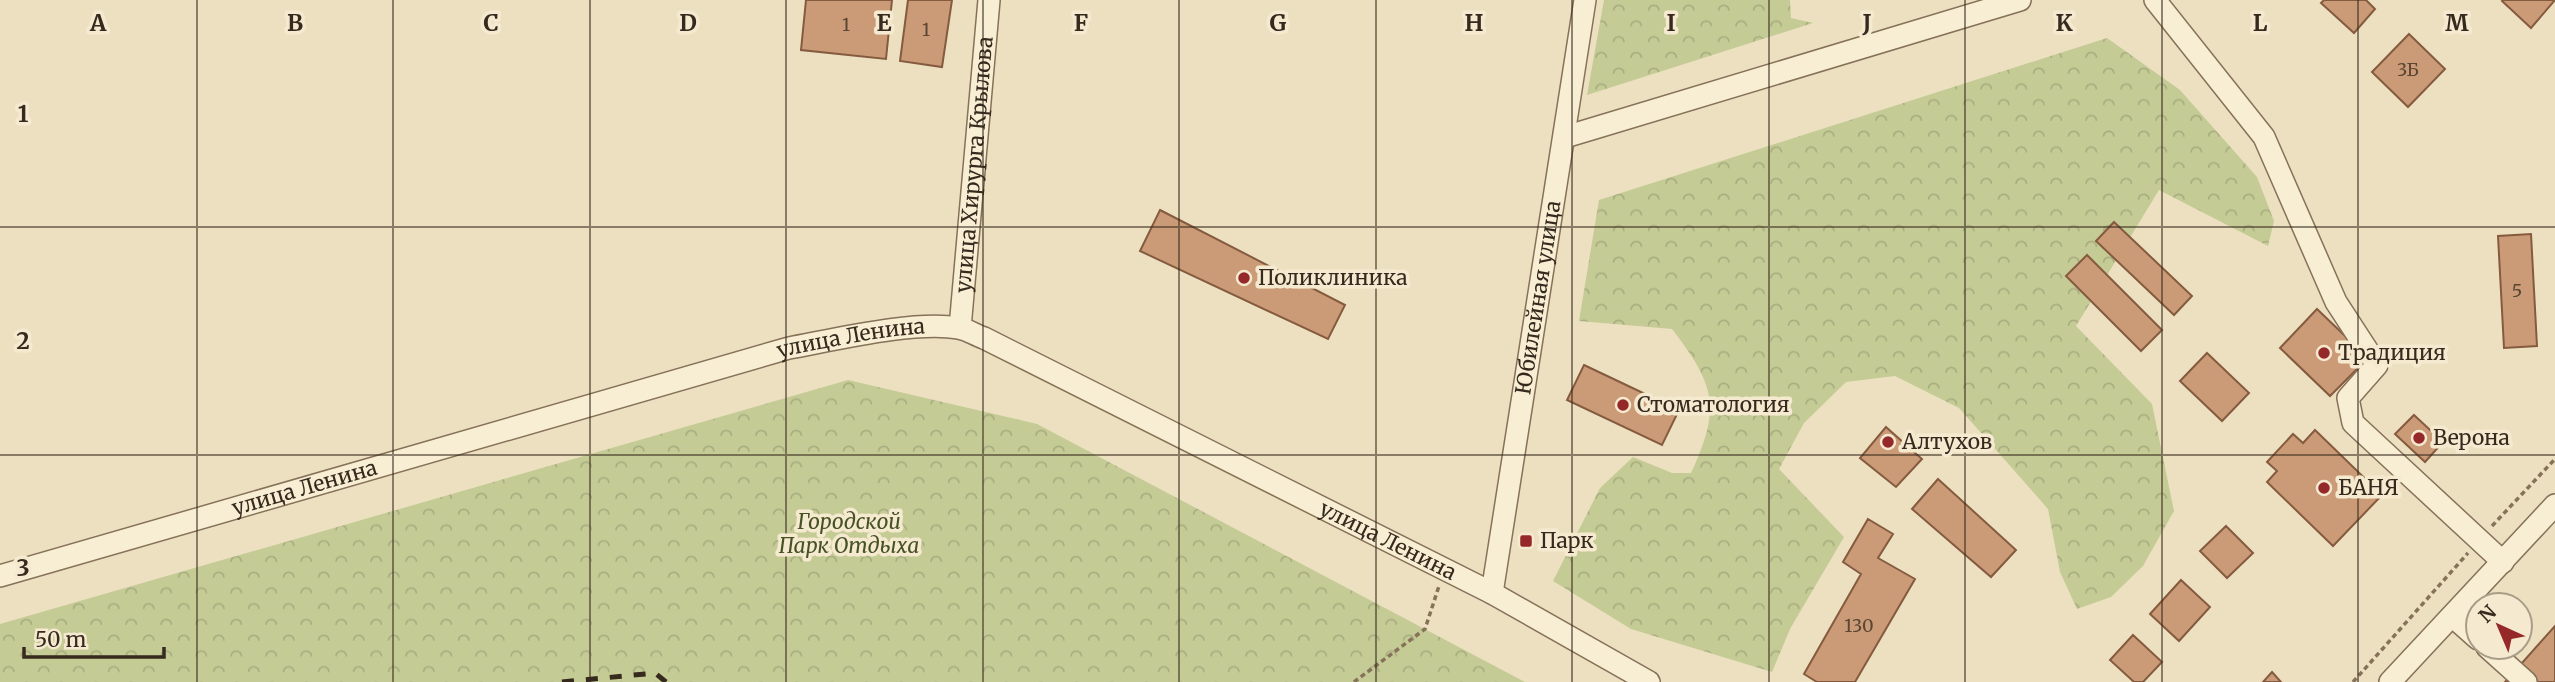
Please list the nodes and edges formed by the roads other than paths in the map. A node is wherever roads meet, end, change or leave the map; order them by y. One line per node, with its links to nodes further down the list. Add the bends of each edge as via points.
1 (989, 0): 6 (street, улица Хирурга Крылова)
2 (1585, 0): 5 (street, Юбилейная улица)
3 (2020, 0): 5 (street)
4 (2155, 0): 8 (street, via 2264,137 2336,302 2377,365 2348,398 2353,424)
5 (1565, 137): 10 (street, Юбилейная улица)
6 (960, 328): 9 (street, улица Ленина, via 936,326 789,348); 10 (street, улица Ленина)
7 (2555, 505): 8 (street)
8 (2502, 562): 11 (street)
9 (0, 576)
10 (1492, 593): 14 (street, улица Ленина)
11 (2452, 616): 12 (street); 15 (street)
12 (2464, 627)
13 (2503, 661): 16 (street)
14 (1649, 682)
15 (2390, 682)
16 (2526, 682)

